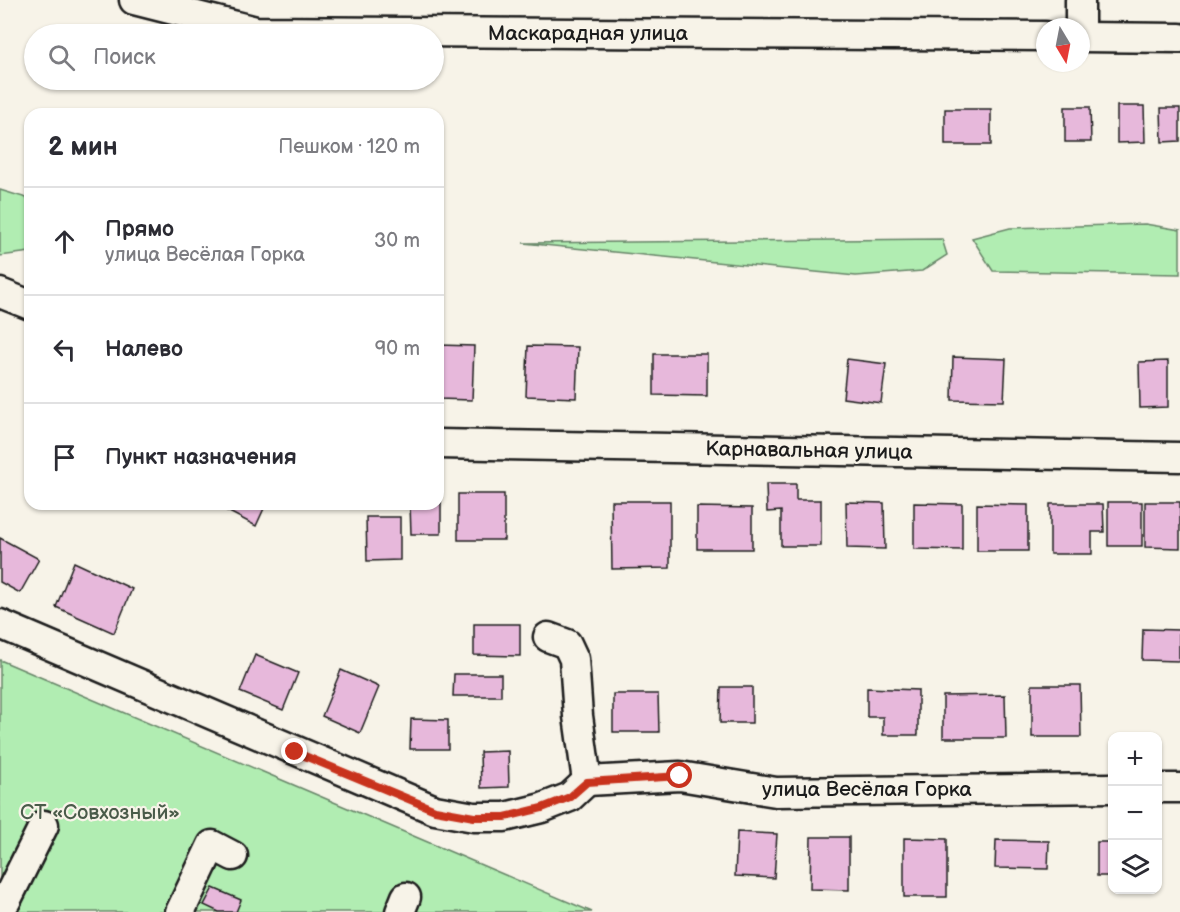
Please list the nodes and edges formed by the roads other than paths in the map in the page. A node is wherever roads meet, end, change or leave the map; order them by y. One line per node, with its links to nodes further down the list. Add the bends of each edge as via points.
1 (134, 0): 4 (street, Маскарадная улица)
2 (1080, 0): 3 (street)
3 (1080, 18)
4 (228, 24)
5 (444, 32): 6 (street, Маскарадная улица)
6 (1036, 36)
7 (1090, 37): 8 (street)
8 (1180, 38)
9 (0, 292): 10 (street)
10 (24, 302)
11 (444, 444): 12 (street, Карнавальная улица)
12 (1180, 457)
13 (0, 624): 15 (street, via 435,810 474,817 505,817 570,797)
14 (548, 637): 15 (street, via 567,644 574,659)
15 (587, 782): 16 (street, улица Весёлая Горка, via 680,776 776,792)
16 (1108, 788)
17 (1162, 788): 18 (street)
18 (1180, 788)
19 (44, 825): 21 (street)
20 (233, 856): 22 (street, via 212,845)
21 (8, 902)
22 (180, 912)

